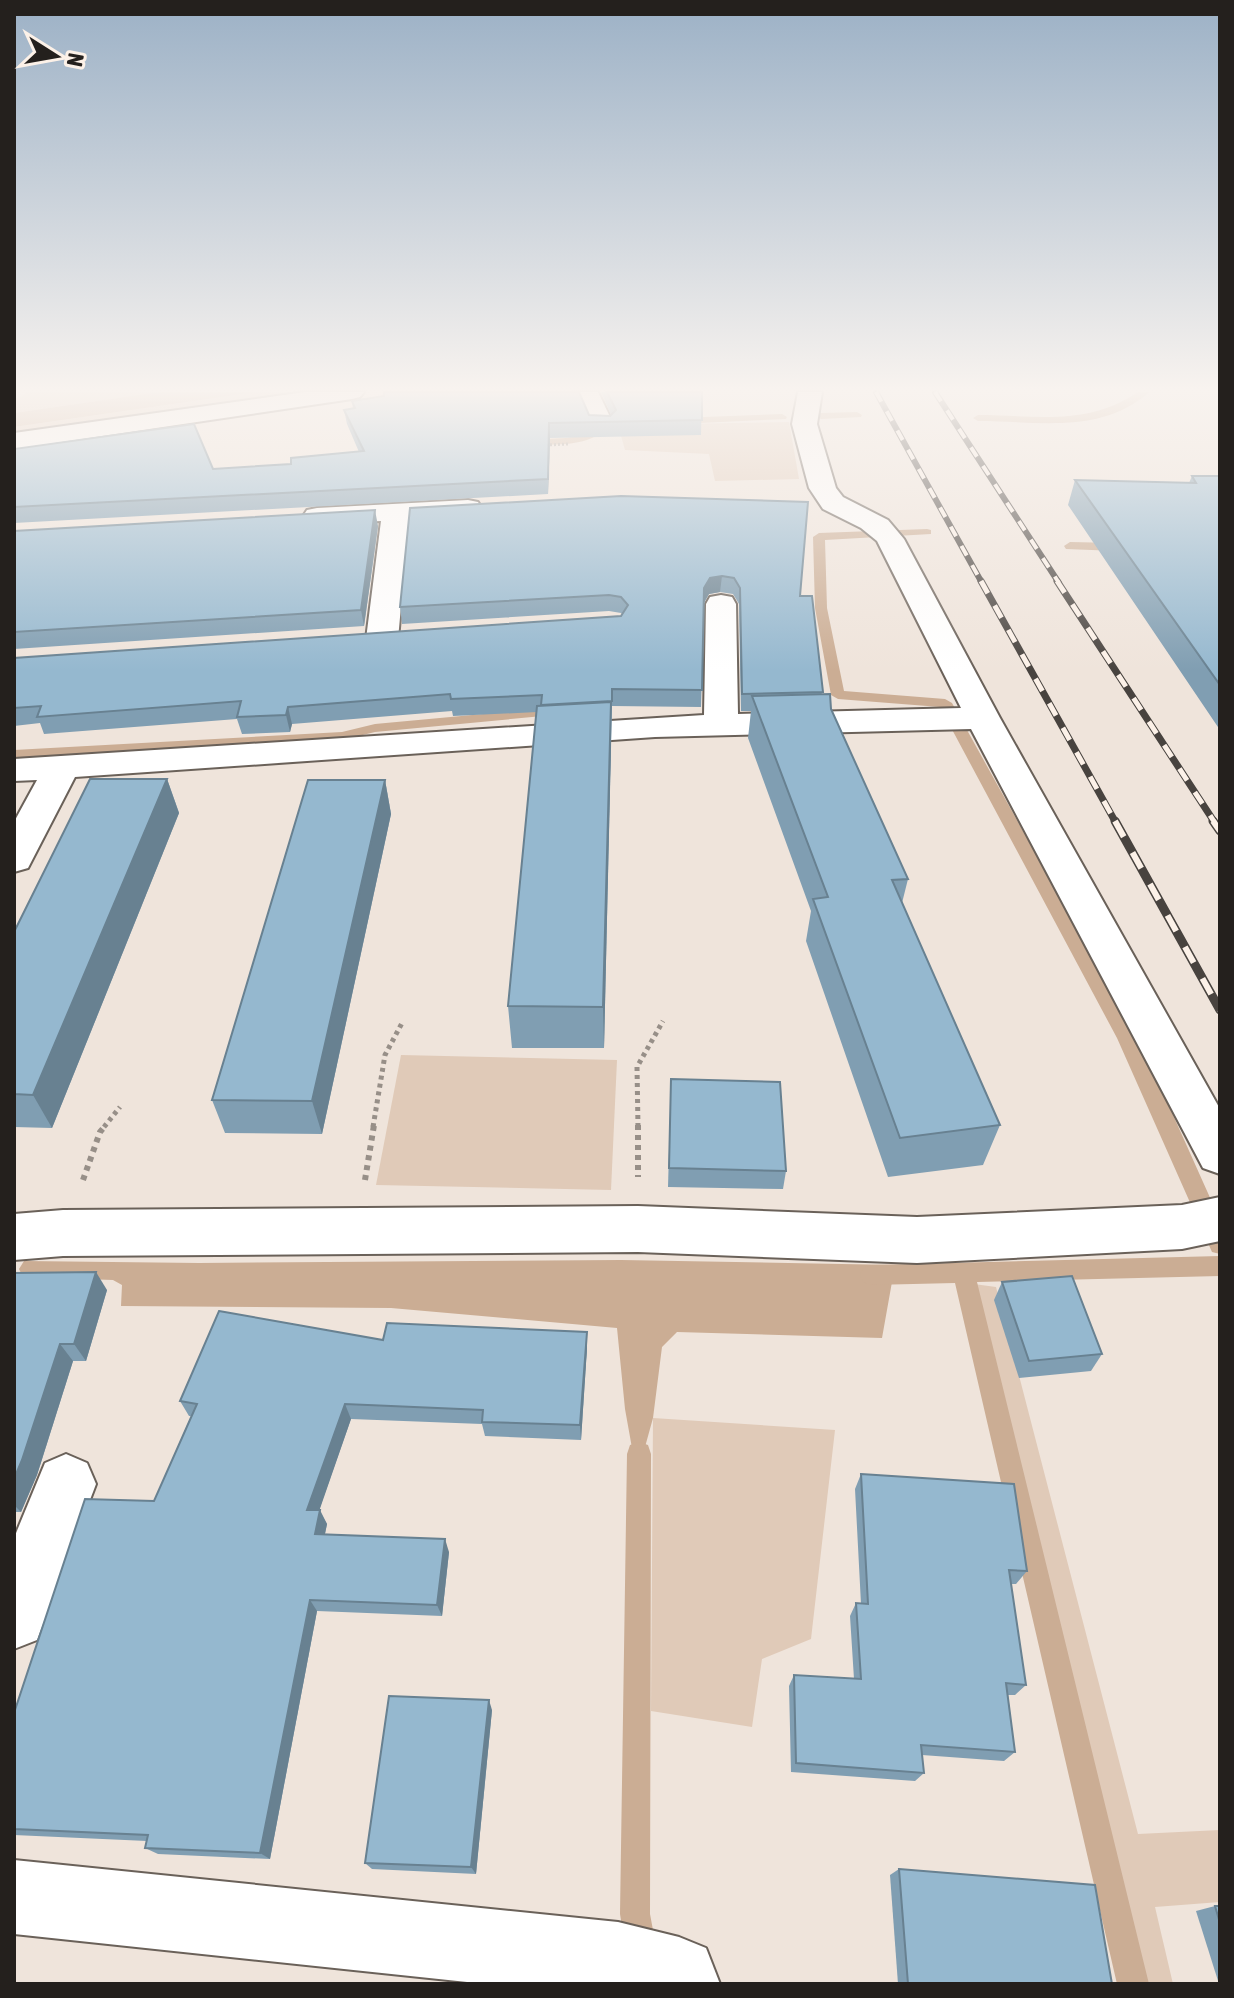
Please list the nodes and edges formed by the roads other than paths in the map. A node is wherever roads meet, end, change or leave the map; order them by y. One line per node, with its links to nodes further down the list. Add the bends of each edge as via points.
1 (821, 485): 2 (street)
2 (834, 504): 3 (street); 9 (street, via 886,533)
3 (800, 506)
4 (501, 507): 5 (street)
5 (396, 511): 6 (street); 8 (street)
6 (285, 518)
7 (721, 604): 10 (street)
8 (382, 639)
9 (963, 718): 10 (street); 14 (street)
10 (721, 725): 11 (street)
11 (62, 767): 12 (street); 13 (street)
12 (14, 770)
13 (14, 859)
14 (1220, 1154)
15 (1201, 1223): 16 (street, via 917,1240 638,1229)
16 (39, 1235)
17 (66, 1484): 18 (street)
18 (14, 1617)
19 (14, 1897): 20 (street)
20 (659, 1973)

